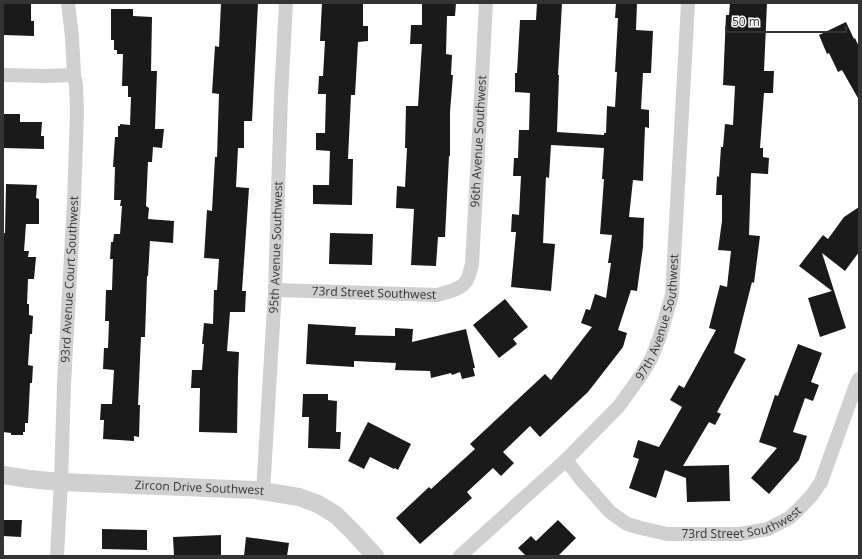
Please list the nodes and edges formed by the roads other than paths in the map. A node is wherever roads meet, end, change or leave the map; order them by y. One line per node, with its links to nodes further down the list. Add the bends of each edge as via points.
1 (68, 3): 6 (street, 93rd Avenue Court Southwest)
2 (286, 3): 8 (street, 95th Avenue Southwest)
3 (486, 3): 7 (street, 96th Avenue Southwest, via 472,264)
4 (688, 3): 10 (street, 97th Avenue Southwest, via 672,294 659,339 642,374 619,406)
5 (3, 75): 6 (street)
6 (74, 75): 12 (street, 93rd Avenue Court Southwest, via 74,202)
7 (467, 279): 8 (street, 73rd Street Southwest, via 464,285 437,295)
8 (275, 290): 13 (street, 95th Avenue Southwest)
9 (859, 379): 10 (street, 73rd Street Southwest, via 821,482 789,518 768,529 740,534 667,534 627,524 598,500)
10 (566, 460): 16 (street, 97th Avenue Southwest)
11 (3, 475): 12 (street, Zircon Drive Southwest)
12 (61, 482): 13 (street, Zircon Drive Southwest); 14 (street, 93rd Avenue Court Southwest)
13 (263, 492): 15 (street, Zircon Drive Southwest, via 299,497 318,504 336,515)
14 (57, 556)
15 (375, 556)
16 (460, 556)

